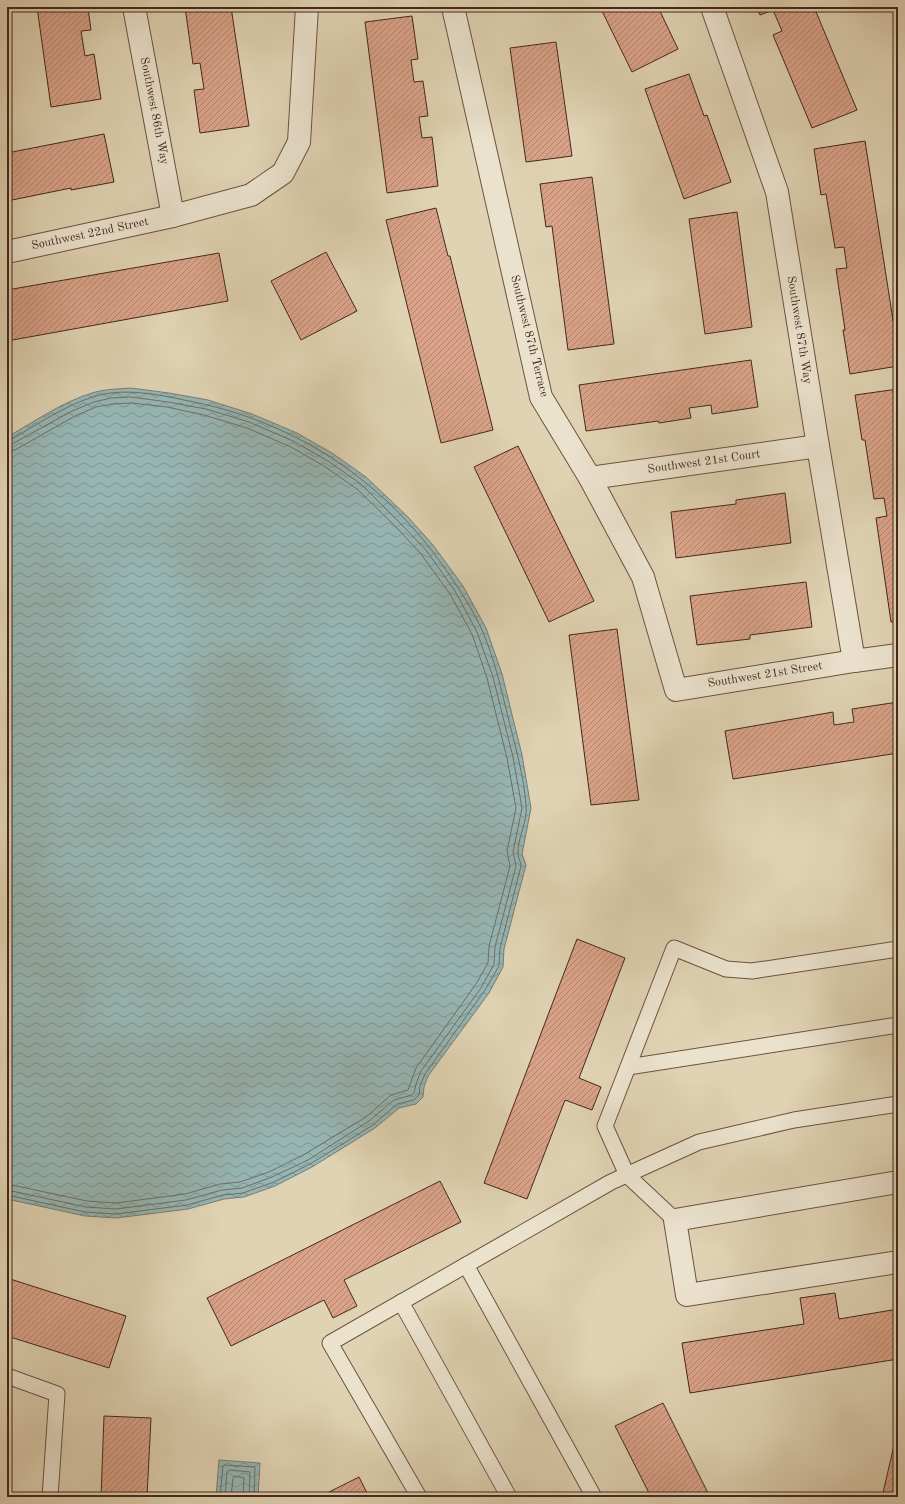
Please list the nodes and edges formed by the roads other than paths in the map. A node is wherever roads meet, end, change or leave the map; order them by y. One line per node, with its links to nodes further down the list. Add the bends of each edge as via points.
1 (134, 7): 5 (street, Southwest 86th Way)
2 (307, 7): 5 (street, Southwest 22nd Street, via 299,142 283,173 251,195)
3 (454, 7): 8 (street, Southwest 87th Terrace, via 541,397)
4 (712, 7): 7 (street, Southwest 87th Way, via 777,192)
5 (173, 216): 6 (street, Southwest 22nd Street)
6 (7, 252)
7 (818, 446): 8 (street, Southwest 21st Court); 10 (street, Southwest 87th Way)
8 (590, 478): 11 (street, Southwest 87th Terrace, via 643,577)
9 (898, 655): 10 (street, Southwest 21st Street)
10 (854, 660): 11 (street, Southwest 21st Street)
11 (676, 690)
12 (898, 949): 14 (lane, via 752,972 726,970 674,948)
13 (898, 1025): 14 (lane)
14 (628, 1067): 16 (lane, via 605,1126)
15 (898, 1104): 16 (lane, via 794,1120 699,1142)
16 (627, 1175): 18 (lane); 20 (lane)
17 (898, 1182): 18 (street)
18 (675, 1220): 19 (street, via 687,1295)
19 (898, 1262)
20 (466, 1265): 21 (lane); 26 (lane)
21 (400, 1302): 24 (lane, via 330,1343); 25 (lane)
22 (7, 1376): 23 (lane, via 57,1394)
23 (50, 1497)
24 (419, 1497)
25 (509, 1497)
26 (594, 1497)

